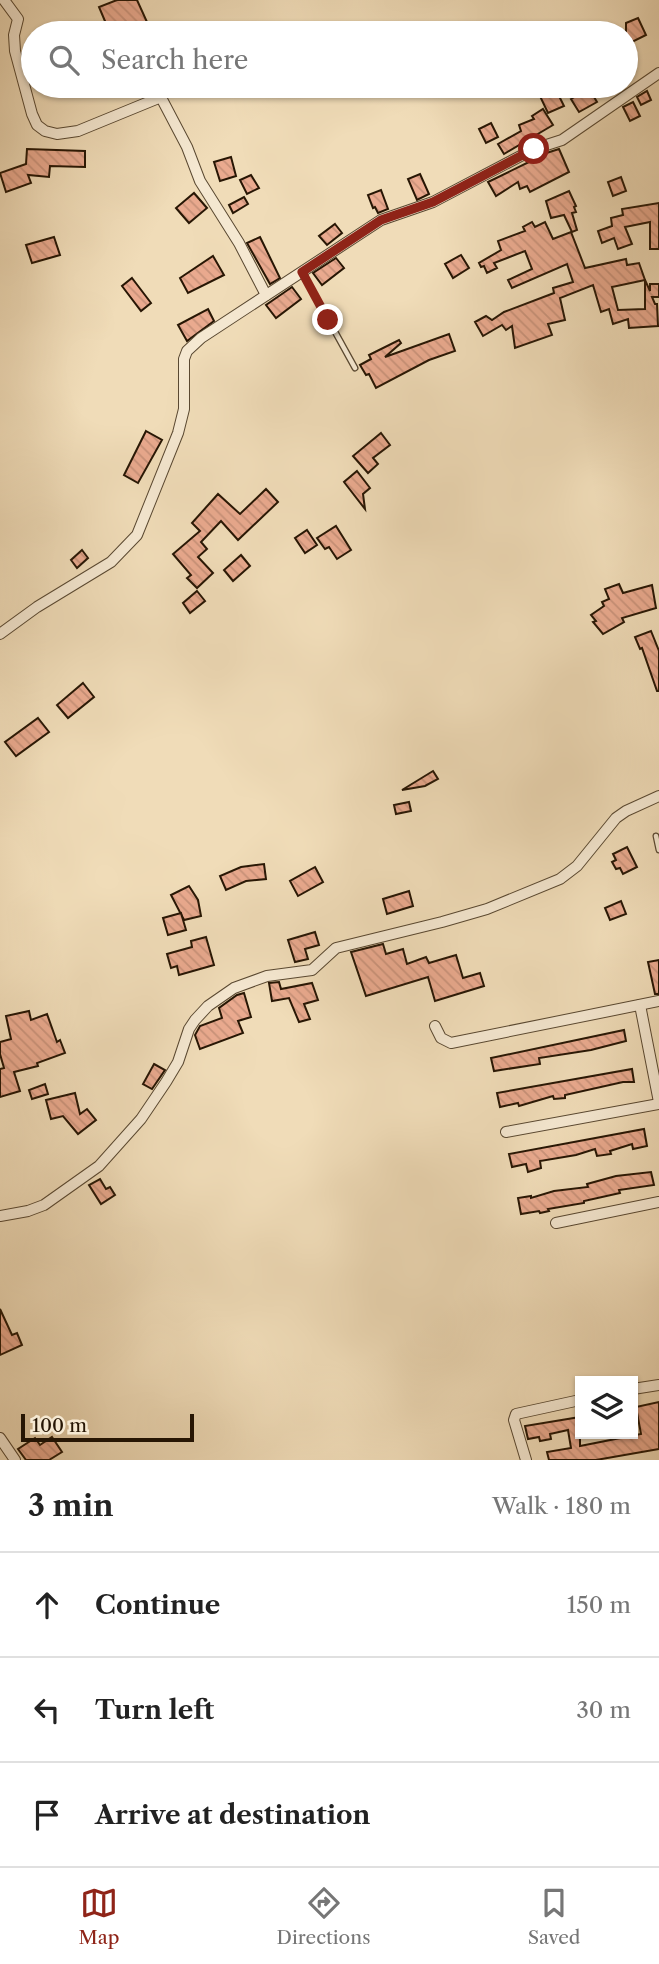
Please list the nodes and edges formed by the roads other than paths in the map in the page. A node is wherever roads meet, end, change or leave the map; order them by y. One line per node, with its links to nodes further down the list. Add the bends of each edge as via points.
1 (4, 0): 2 (street, via 18,19 14,42)
2 (21, 73)
3 (659, 73): 4 (street)
4 (638, 88)
5 (27, 98): 6 (street, via 34,121 44,131 57,134 78,131)
6 (159, 98)
7 (162, 98): 10 (street, via 200,181)
8 (623, 98): 9 (street, via 572,134 523,154 433,202 381,220)
9 (302, 272): 10 (street); 11 (lane)
10 (266, 295): 12 (street, via 187,351 178,433 137,535 111,562)
11 (355, 368)
12 (0, 634)
13 (659, 796): 22 (street, via 616,818 577,866 560,879 487,909 336,948 312,970 267,976 234,988 195,1020 166,1082 141,1119 99,1166 44,1205)
14 (656, 836): 15 (lane)
15 (659, 850)
16 (659, 1001): 17 (street)
17 (640, 1005): 18 (street, via 451,1043 441,1038); 19 (street)
18 (435, 1026)
19 (659, 1103): 20 (street)
20 (506, 1132)
21 (659, 1202): 23 (street)
22 (0, 1216)
23 (556, 1223)
24 (659, 1385): 25 (street)
25 (638, 1388)
26 (575, 1401): 29 (street, via 516,1413)
27 (0, 1438): 28 (street)
28 (15, 1460)
29 (526, 1460)

